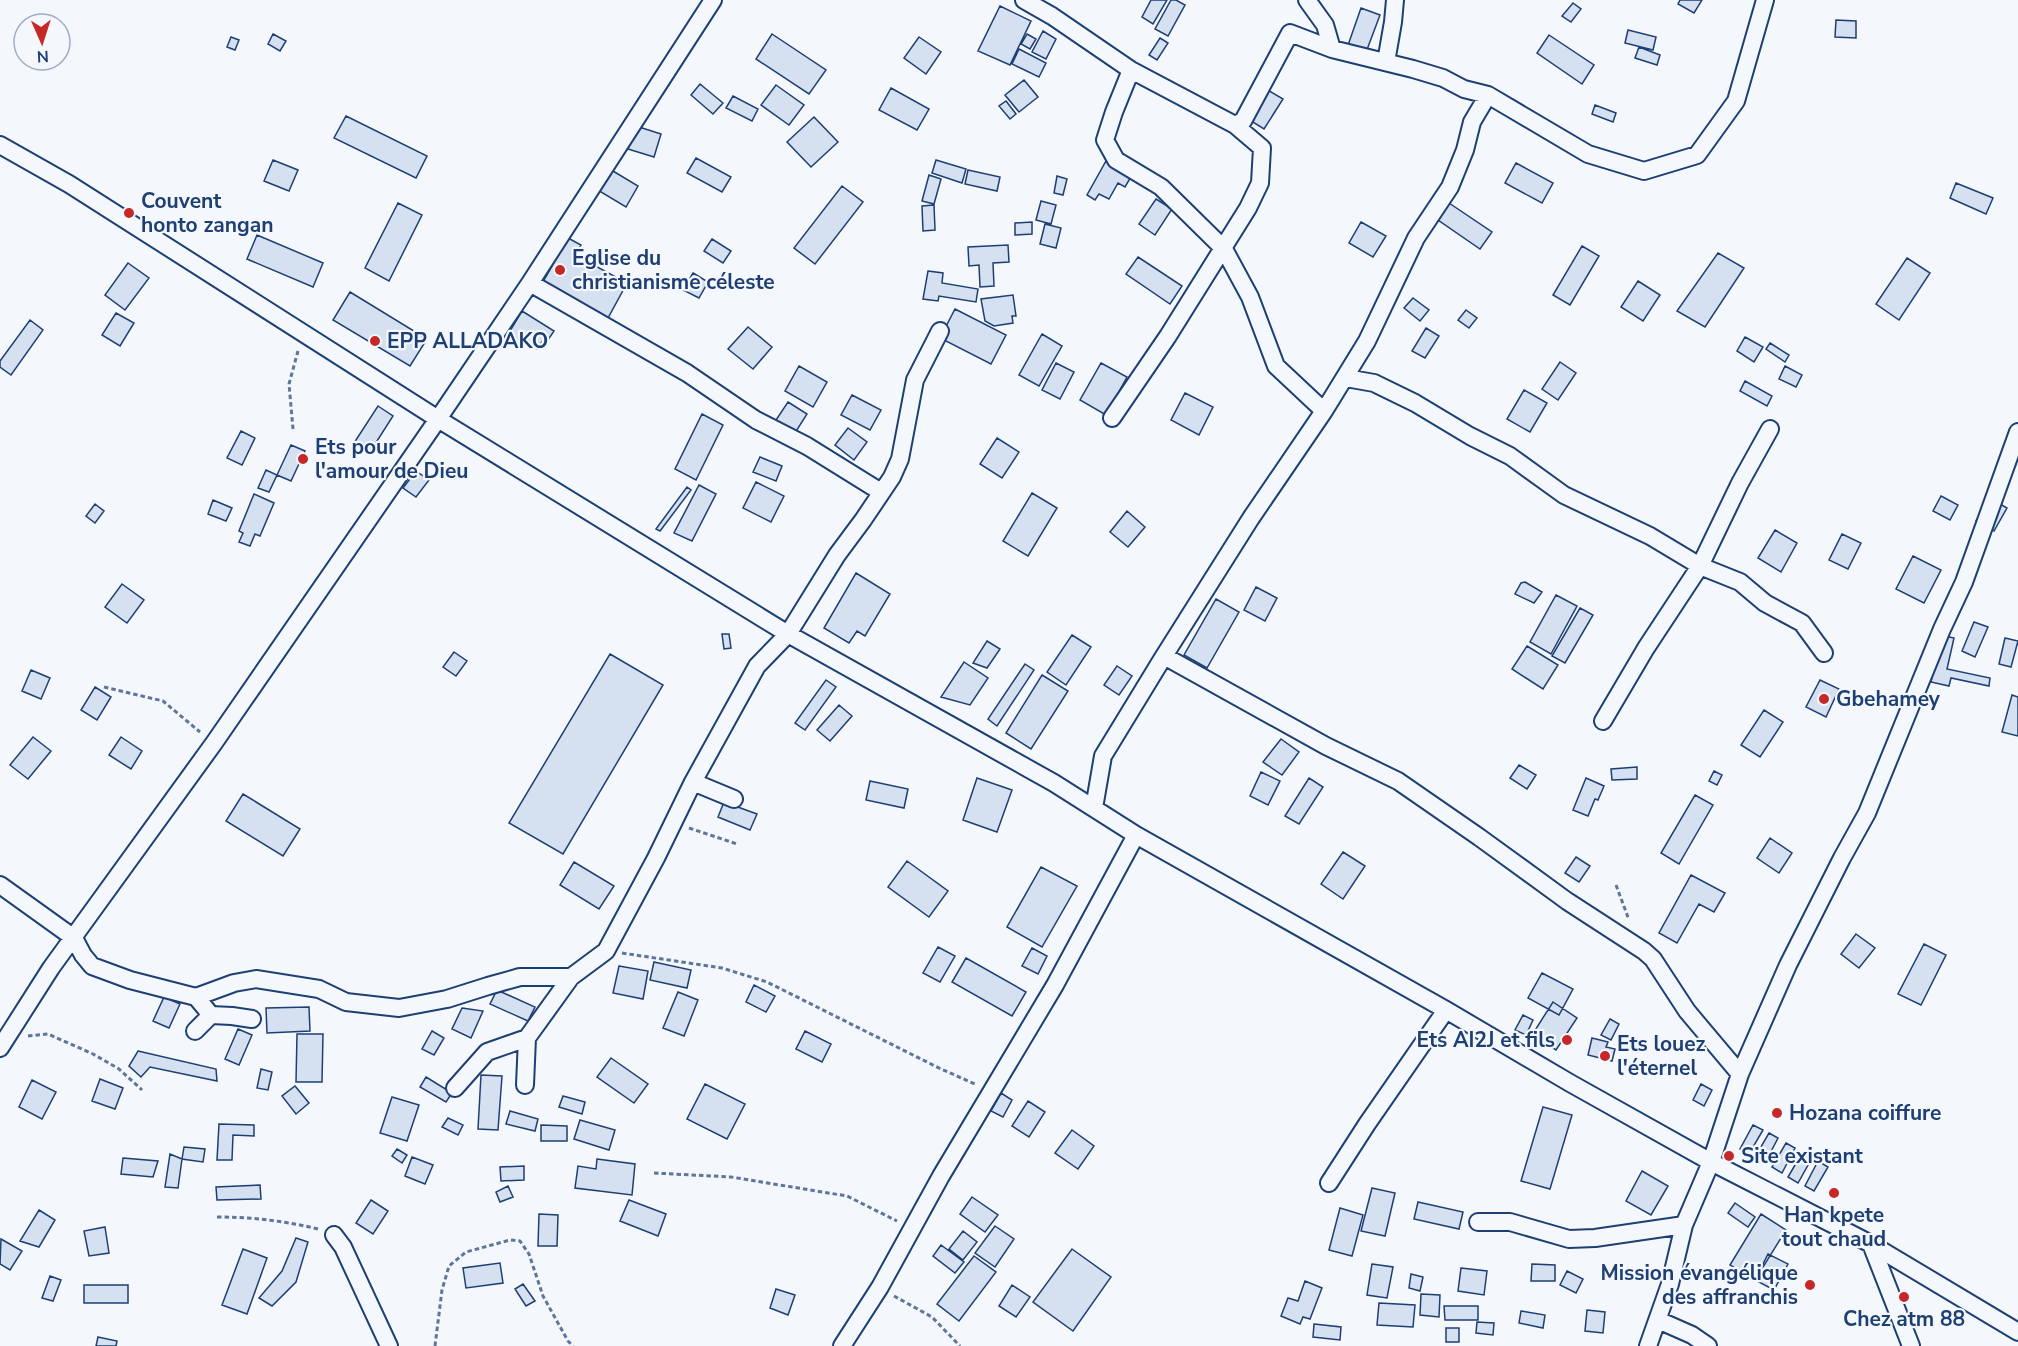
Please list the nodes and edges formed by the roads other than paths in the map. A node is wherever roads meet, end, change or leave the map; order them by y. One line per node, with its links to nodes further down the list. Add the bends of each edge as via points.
1 (713, 0): 13 (street)
2 (1024, 0): 8 (street)
3 (1307, 0): 6 (street, via 1325,25)
4 (1395, 0): 7 (street)
5 (1766, 0): 9 (street, via 1736,101 1697,155 1644,171 1588,154)
6 (1332, 49): 7 (street); 10 (street, via 1290,33 1243,121)
7 (1386, 62): 9 (street)
8 (1131, 70): 10 (street); 12 (street, via 1106,140 1116,160 1161,187)
9 (1488, 95): 15 (street, via 1472,122 1450,188 1416,238)
10 (1235, 124): 12 (street, via 1262,148 1260,183)
11 (0, 145): 18 (street, via 69,184)
12 (1224, 249): 16 (street, via 1250,297 1276,366); 17 (street)
13 (530, 283): 18 (street); 21 (street)
14 (940, 331): 21 (street, via 915,380 900,459)
15 (1346, 378): 16 (street); 22 (street, via 1374,383 1415,403 1510,456 1564,495 1650,536)
16 (1324, 411): 25 (street)
17 (1112, 418)
18 (438, 419): 23 (street); 32 (street)
19 (1770, 429): 22 (street)
20 (2018, 432): 41 (street, via 1964,582 1867,813 1794,954)
21 (881, 492): 23 (street)
22 (1700, 566): 24 (street, via 1740,582 1765,603 1802,623); 26 (street)
23 (789, 634): 27 (street, via 757,666); 29 (street)
24 (1824, 653)
25 (1164, 656): 29 (street, via 1103,756); 41 (street, via 1326,746 1398,781 1567,902 1644,951 1687,1011)
26 (1603, 722)
27 (693, 782): 28 (street); 33 (street, via 606,951)
28 (734, 799)
29 (1094, 808): 30 (street)
30 (1136, 835): 35 (street); 53 (street, via 1055,985)
31 (0, 885): 32 (street)
32 (74, 938): 34 (street, via 92,966); 40 (street)
33 (571, 977): 34 (street, via 520,977 447,999 399,1008 346,1002 319,989 256,979 234,982); 39 (street)
34 (196, 997): 36 (street)
35 (1446, 1010): 44 (street); 45 (street)
36 (211, 1015): 37 (street); 38 (street)
37 (252, 1019)
38 (195, 1031)
39 (527, 1038): 42 (street); 43 (street, via 487,1052)
40 (3, 1044)
41 (1740, 1074): 44 (street)
42 (525, 1085)
43 (455, 1088)
44 (1712, 1162): 47 (street); 49 (street)
45 (1329, 1183)
46 (1478, 1222): 47 (street, via 1510,1222 1569,1239)
47 (1684, 1225): 50 (street)
48 (334, 1235): 52 (street)
49 (1871, 1244): 51 (street); 56 (street)
50 (1658, 1320): 54 (street); 55 (street)
51 (2018, 1332)
52 (389, 1346)
53 (842, 1346)
54 (1648, 1346)
55 (1708, 1346)
56 (1911, 1346)

